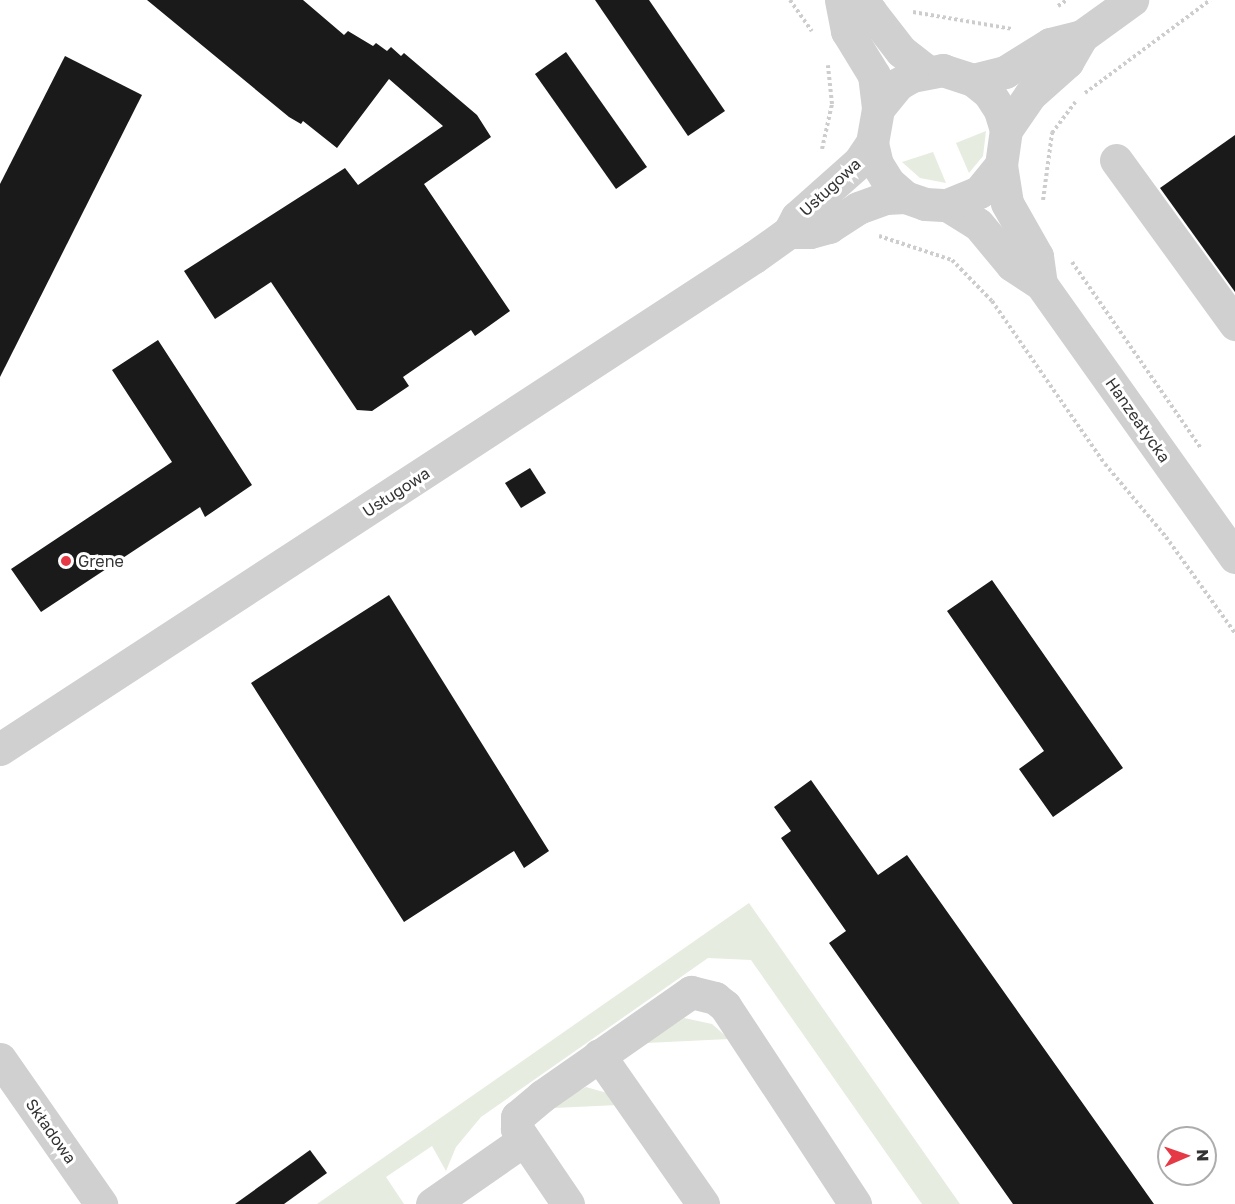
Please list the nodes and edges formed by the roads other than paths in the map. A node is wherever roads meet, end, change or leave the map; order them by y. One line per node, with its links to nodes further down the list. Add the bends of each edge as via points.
1 (841, 0): 7 (street, via 848,31 874,75)
2 (855, 0): 5 (street, via 870,11 901,51)
3 (1132, 0): 4 (street, via 1082,36 1050,44)
4 (1048, 62): 6 (street); 8 (street)
5 (927, 71): 6 (street, via 943,70); 7 (street, via 898,84)
6 (973, 80): 8 (street, via 1000,110)
7 (878, 109): 9 (street)
8 (1006, 130): 11 (street)
9 (872, 143): 12 (street, via 877,164 888,183); 13 (street, Usługowa)
10 (1116, 160): 16 (street)
11 (1001, 165): 14 (street, via 979,192); 15 (street, Hanzeatycka)
12 (905, 197): 13 (street, Usługowa); 14 (street)
13 (839, 201): 18 (street, Usługowa, via 797,217 789,232 627,342)
14 (946, 205): 15 (street, Hanzeatycka)
15 (1011, 238): 17 (street, Hanzeatycka, via 1012,265 1041,284)
16 (1235, 324)
17 (1235, 557)
18 (0, 749)
19 (599, 1055): 21 (street, via 517,1118 517,1130); 25 (street); 26 (street, via 683,994 702,993 715,998 725,1006)
20 (0, 1059): 22 (street, Składowa)
21 (524, 1140): 23 (street); 24 (street)
22 (101, 1204)
23 (432, 1204)
24 (568, 1204)
25 (703, 1204)
26 (855, 1204)

